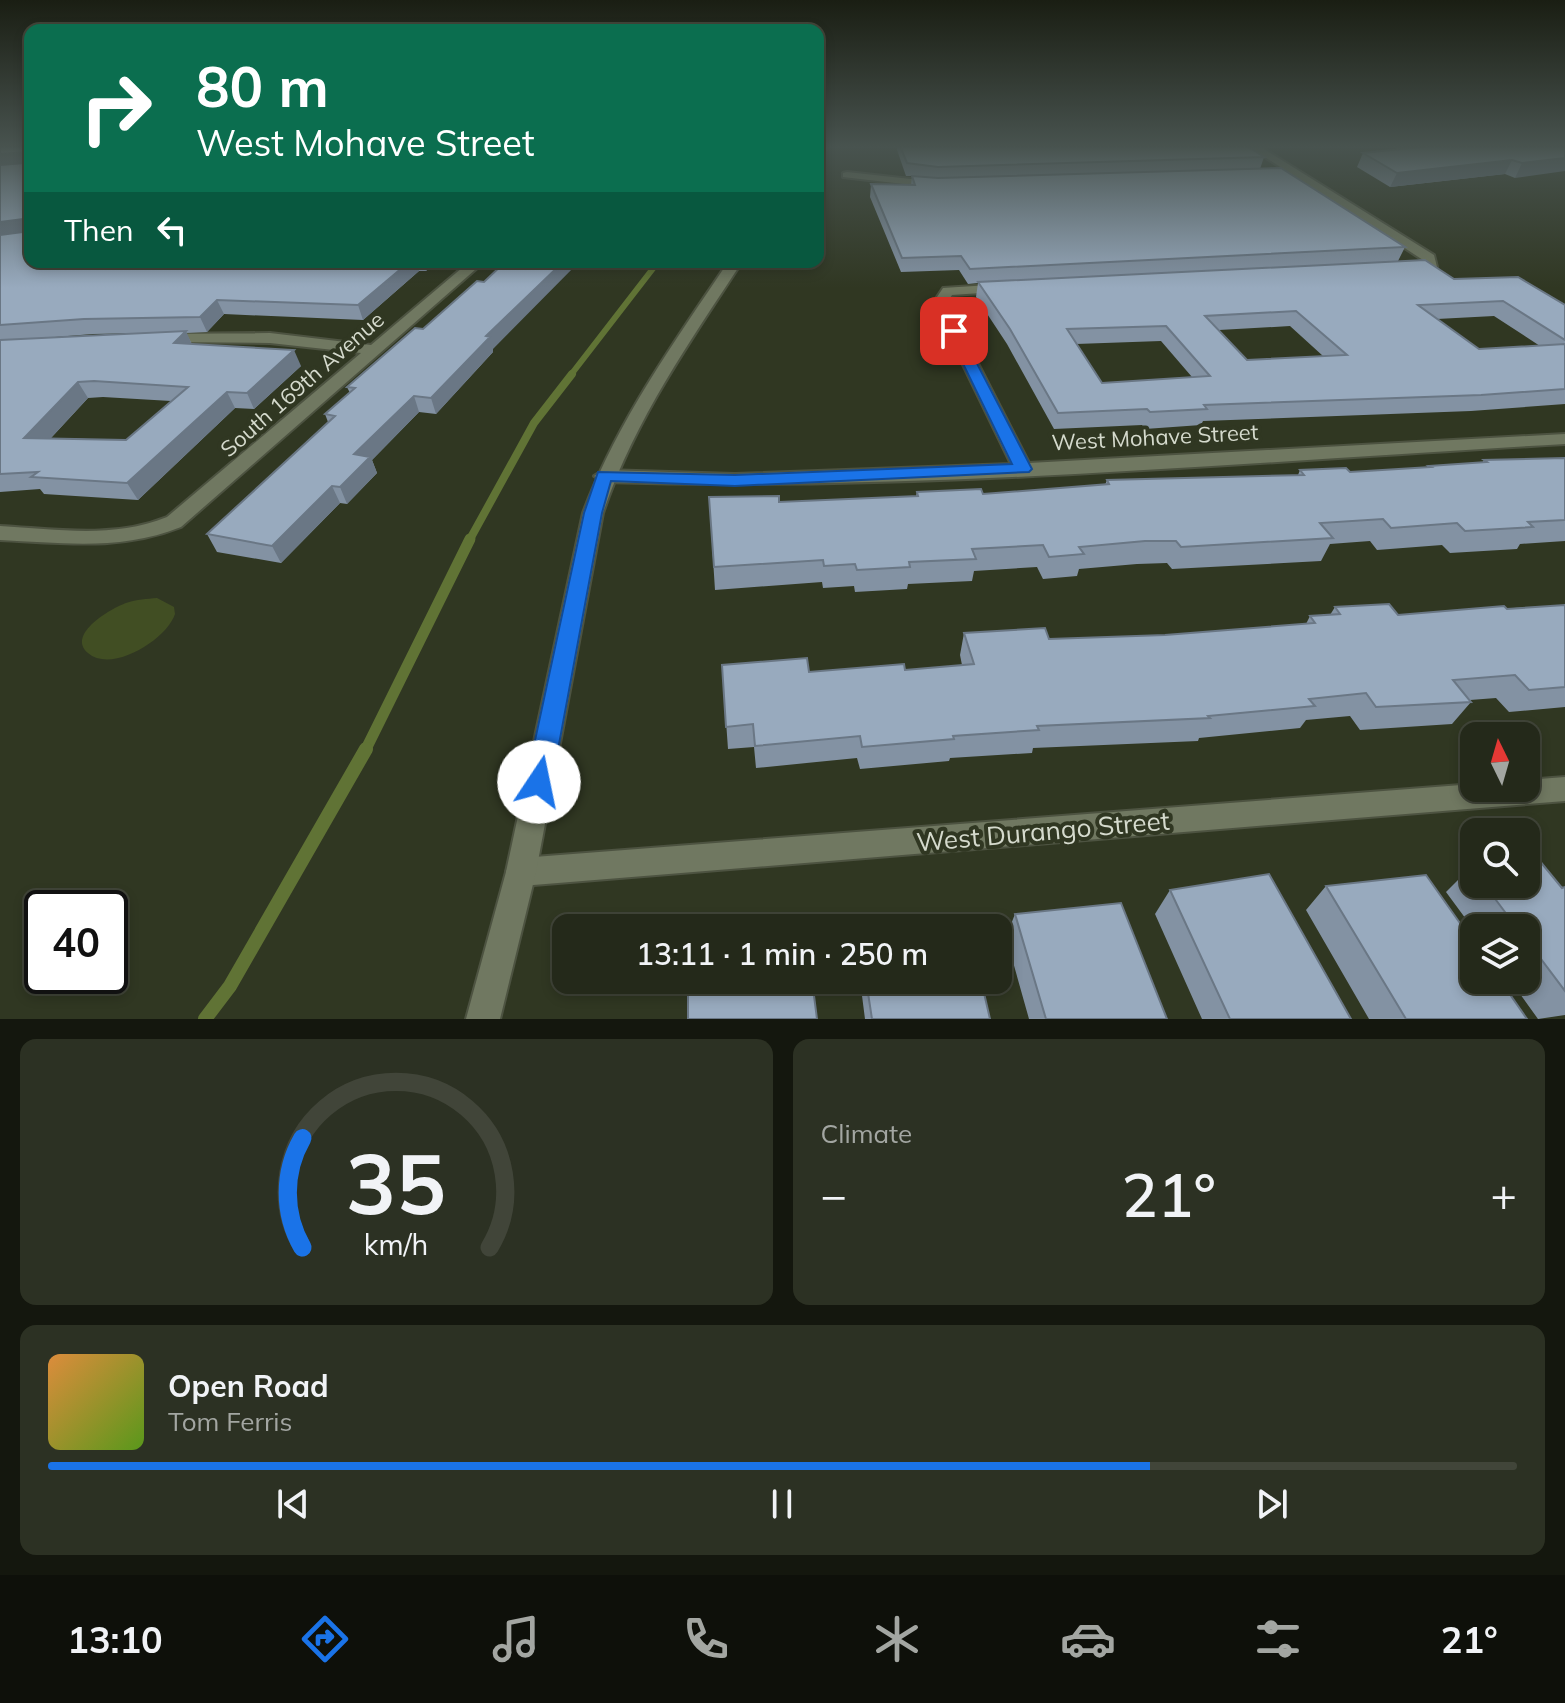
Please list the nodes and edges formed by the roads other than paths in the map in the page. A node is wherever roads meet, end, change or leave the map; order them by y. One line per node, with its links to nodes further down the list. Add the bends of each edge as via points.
1 (1328, 194): 4 (street, via 1429,258 1430,267)
2 (470, 268): 7 (street, South 169th Avenue)
3 (731, 268): 10 (street, via 624,435)
4 (1394, 271)
5 (1019, 287): 9 (street, via 948,291 940,303)
6 (147, 338): 7 (street, via 270,338)
7 (374, 350): 11 (street, South 169th Avenue, via 186,513 152,533 109,540)
8 (1565, 439): 9 (street, West Mohave Street)
9 (1023, 469): 10 (street, West Mohave Street, via 735,480)
10 (604, 476): 13 (street)
11 (0, 533)
12 (1565, 789): 13 (street, West Durango Street)
13 (521, 872): 14 (street)
14 (483, 1019)

